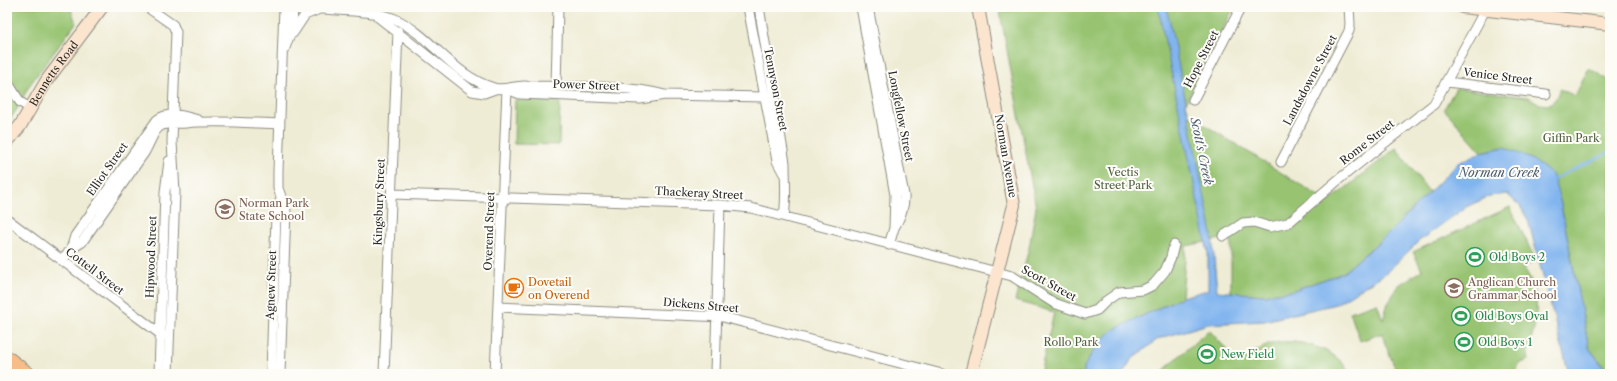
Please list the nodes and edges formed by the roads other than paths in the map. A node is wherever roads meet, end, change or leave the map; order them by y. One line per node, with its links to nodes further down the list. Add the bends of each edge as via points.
1 (102, 7): 31 (street, Bennetts Road, via 47,80)
2 (147, 7): 32 (street, Hipwood Street, via 175,29)
3 (284, 7): 21 (street, Agnew Street)
4 (293, 7): 20 (street, Agnew Street, via 292,28)
5 (302, 7): 15 (street, Power Street)
6 (558, 7): 24 (street)
7 (748, 7): 29 (street, Tennyson Street)
8 (759, 7): 37 (street, Tennyson Street, via 784,158)
9 (860, 7): 44 (street, Longfellow Street, via 895,196)
10 (868, 7): 44 (street, Longfellow Street, via 904,195 900,219)
11 (978, 7): 49 (street, Norman Avenue, via 1014,197 1013,212)
12 (1241, 7): 30 (street, Hope Street)
13 (1349, 7): 36 (street, Landsdowne Street, via 1350,24 1347,34)
14 (1462, 7): 16 (street)
15 (318, 9): 17 (street, Power Street); 20 (street, via 305,15)
16 (1485, 10): 18 (street); 23 (street, Rome Street)
17 (375, 14): 19 (street, Power Street); 25 (street, Power Street, via 398,21 476,81)
18 (1610, 24)
19 (398, 31): 25 (street, Power Street, via 472,91 484,93); 38 (street, Kingsbury Street)
20 (288, 40): 21 (street, Agnew Street)
21 (283, 60): 33 (street, Agnew Street)
22 (7, 81): 31 (street, via 20,102)
23 (1447, 82): 27 (street, Venice Street); 45 (street, Rome Street, via 1434,104 1288,223 1270,227 1254,222 1243,223)
24 (556, 86): 26 (street, Power Street, via 520,86); 28 (street, Power Street, via 643,90)
25 (496, 89): 26 (street, Power Street)
26 (507, 89): 28 (street, Power Street, via 520,94 640,99); 40 (street, Overend Street)
27 (1546, 94)
28 (665, 95): 29 (street, Power Street)
29 (765, 97): 37 (street, Tennyson Street, via 777,161)
30 (1193, 100)
31 (30, 108): 34 (street, Bennetts Road)
32 (173, 119): 33 (street); 35 (street, Hipwood Street); 48 (street, Elliot Street, via 161,117 148,131 75,236)
33 (280, 124): 39 (street, Agnew Street, via 278,186)
34 (7, 142)
35 (172, 142): 52 (street, Hipwood Street, via 165,192); 53 (street, Hipwood Street, via 175,192)
36 (1281, 162)
37 (784, 174): 42 (street, Tennyson Street, via 787,194)
38 (392, 194): 40 (street, Thackeray Street); 60 (street, Kingsbury Street)
39 (281, 198): 58 (street, Agnew Street, via 276,215); 59 (street, Agnew Street, via 286,211)
40 (502, 198): 41 (street, Thackeray Street); 50 (street, Overend Street)
41 (720, 205): 42 (street, Thackeray Street, via 751,208); 51 (street)
42 (784, 216): 46 (street, Thackeray Street)
43 (7, 220): 48 (street, Cottell Street)
44 (894, 228): 46 (street, Longfellow Street)
45 (1223, 236)
46 (889, 245): 49 (street, Thackeray Street)
47 (1174, 245): 49 (street, Scott Street, via 1165,271 1153,285 1143,290 1119,292 1088,314 1064,308 1016,278)
48 (62, 261): 52 (street, Cottell Street)
49 (998, 273): 64 (street, Norman Avenue)
50 (498, 307): 51 (street, Dickens Street); 61 (street, Overend Street)
51 (717, 316): 62 (street); 63 (street, Dickens Street)
52 (160, 335): 53 (street, Cottell Street); 56 (street, Hipwood Street)
53 (170, 338): 57 (street, Hipwood Street)
54 (7, 358): 55 (main road)
55 (28, 374)
56 (159, 374)
57 (168, 374)
58 (271, 374)
59 (280, 374)
60 (384, 374)
61 (495, 374)
62 (715, 374)
63 (942, 374)
64 (970, 374)

